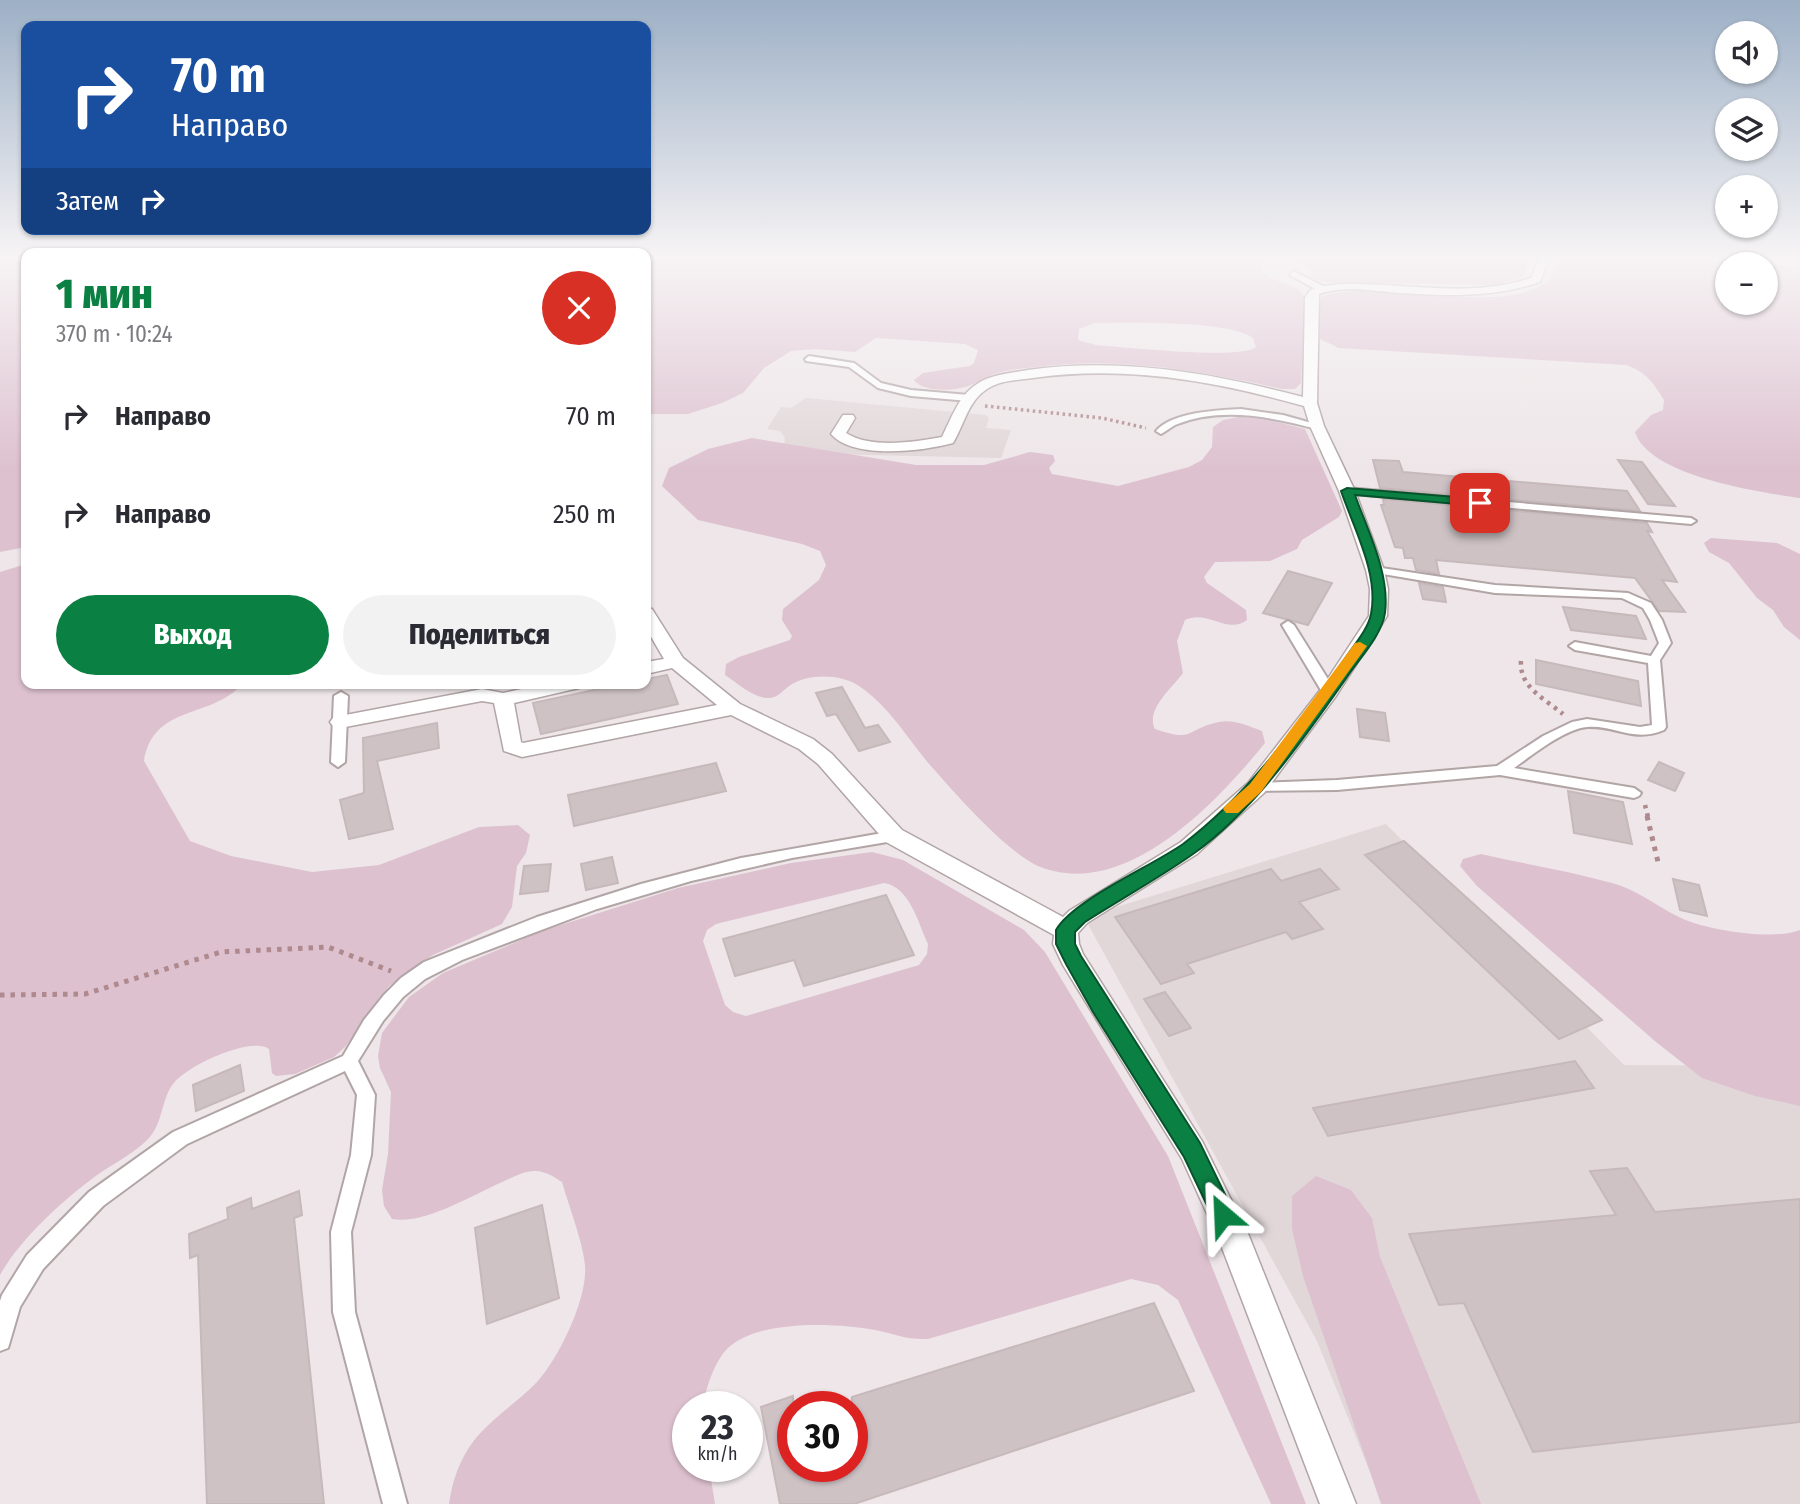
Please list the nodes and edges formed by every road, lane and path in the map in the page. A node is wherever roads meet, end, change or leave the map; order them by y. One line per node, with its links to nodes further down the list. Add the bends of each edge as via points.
1 (1312, 329): 4 (street)
2 (808, 359): 3 (lane, via 851,365 878,385)
3 (969, 398): 4 (street, via 983,386 1044,371 1133,369 1257,388); 5 (street, via 948,440 925,446 848,442 838,434); 6 (path, via 990,407 1102,418)
4 (1314, 415): 6 (lane, via 1225,410 1176,422); 7 (street)
5 (848, 418)
6 (1161, 431)
7 (1347, 491): 8 (lane); 9 (street)
8 (1692, 521)
9 (1375, 570): 13 (lane, via 1495,589 1624,595 1647,606 1656,620 1665,643); 18 (street, via 1378,616)
10 (651, 621): 15 (street)
11 (1288, 625): 18 (lane)
12 (1575, 646): 13 (lane)
13 (1654, 660): 23 (lane, via 1659,727 1638,731)
14 (1521, 661): 23 (path, via 1524,682)
15 (676, 662): 16 (street); 21 (street)
16 (651, 667)
17 (549, 689): 20 (street)
18 (1329, 692): 26 (street)
19 (341, 696): 22 (lane)
20 (503, 699): 21 (street, via 511,746 522,750); 22 (street, via 482,695)
21 (733, 708): 28 (street, via 806,744 825,759)
22 (340, 722): 24 (lane)
23 (1577, 725): 25 (lane)
24 (338, 762)
25 (1500, 770): 26 (lane); 27 (lane)
26 (1255, 788): 30 (street, via 1189,848 1078,917)
27 (1634, 793): 29 (path, via 1644,802)
28 (894, 836): 30 (street); 31 (lane, via 840,843 676,879 542,920 440,961)
29 (1658, 862)
30 (1066, 930): 36 (street, via 1073,958 1192,1150 1233,1236)
31 (414, 980): 32 (path, via 328,947 221,952 85,994); 33 (lane, via 398,990)
32 (0, 995)
33 (349, 1061): 34 (lane, via 180,1138 96,1199 35,1262 10,1303); 35 (lane, via 366,1095 361,1155 341,1232 344,1312)
34 (0, 1340)
35 (396, 1504)
36 (1338, 1504)

